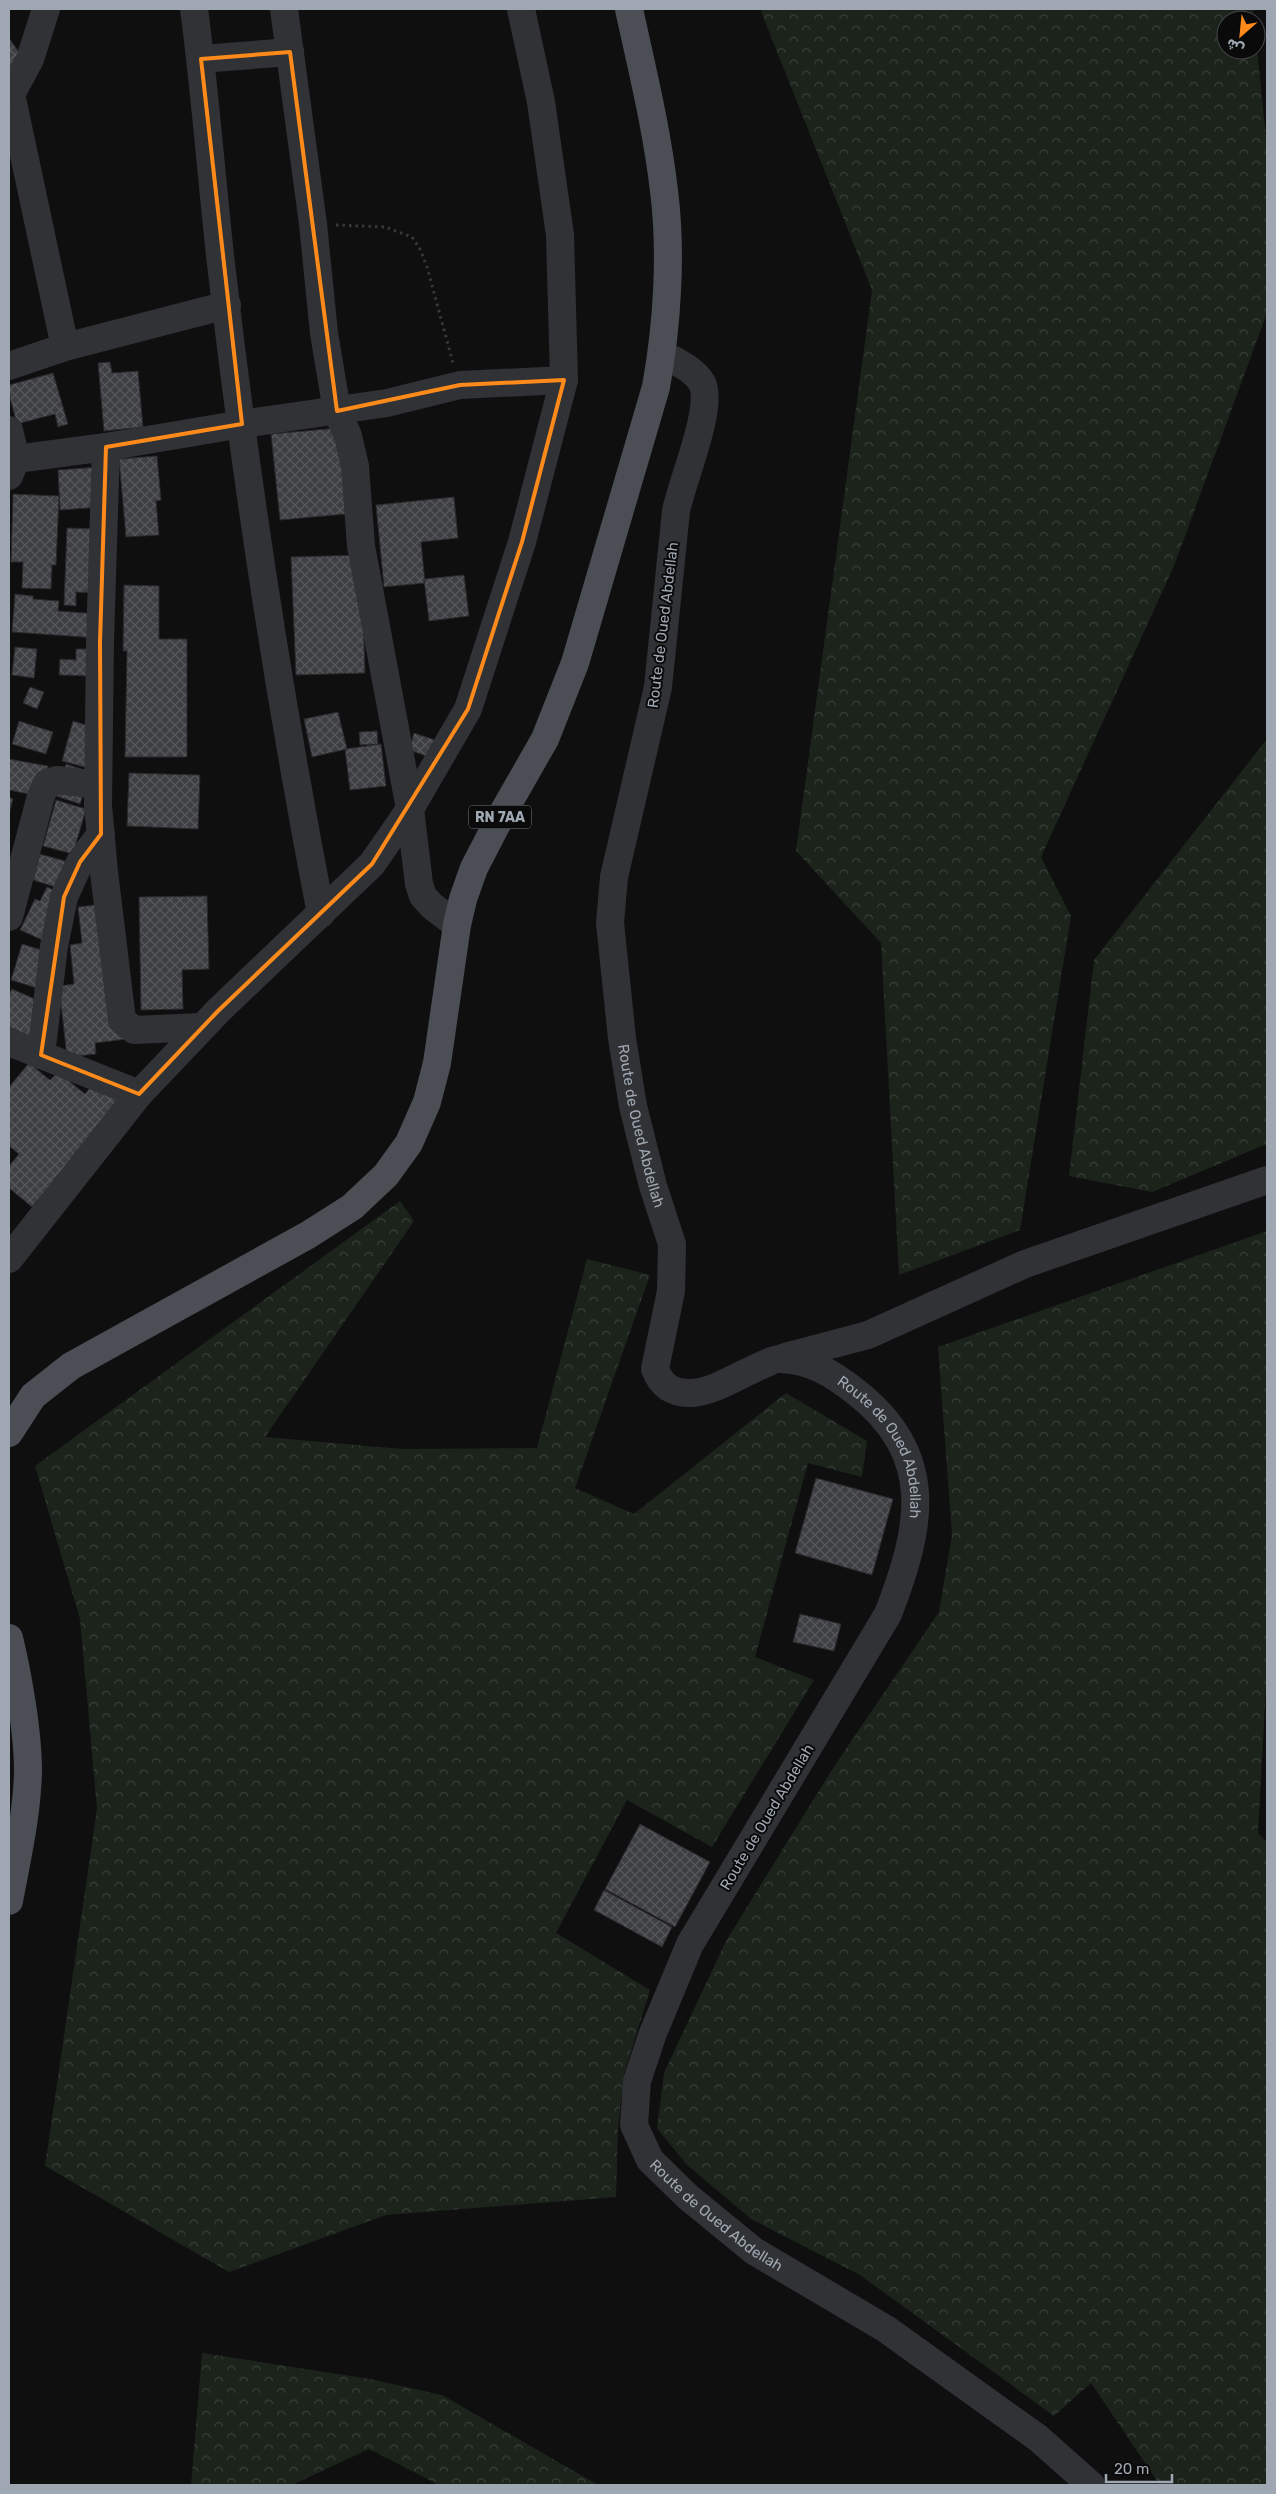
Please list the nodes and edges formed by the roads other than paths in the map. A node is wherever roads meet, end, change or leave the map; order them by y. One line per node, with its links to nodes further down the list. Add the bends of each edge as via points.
1 (46, 9): 8 (street, via 30,59)
2 (194, 9): 7 (street)
3 (284, 9): 6 (street)
4 (521, 9): 13 (street, via 540,102 560,235)
5 (629, 9): 11 (main road, RN 7AA, via 656,132 665,193 668,261)
6 (290, 52): 7 (street); 14 (street, via 324,333)
7 (201, 59): 9 (street)
8 (10, 96): 10 (street)
9 (227, 305): 10 (street); 15 (street)
10 (65, 347): 12 (street)
11 (662, 354): 24 (main road, RN 7AA, via 647,417 575,663 546,739 474,868); 31 (street, Route de Oued Abdellah, via 693,373 702,384 705,401 676,511 658,687 614,877 610,923 633,1106 653,1186 672,1244 671,1291 655,1369 659,1381 669,1390 693,1393)
12 (9, 366)
13 (564, 380): 14 (street, via 460,385 387,403); 20 (street, via 522,542 468,709)
14 (337, 411): 15 (street); 20 (street, via 348,436 355,466 361,546)
15 (242, 424): 17 (street); 22 (street, via 297,788)
16 (9, 430): 18 (street)
17 (106, 447): 18 (street); 19 (street)
18 (12, 467)
19 (98, 784): 21 (street); 23 (street, via 56,780 46,783)
20 (410, 809): 22 (street, via 372,864); 24 (street, via 423,896)
21 (101, 834): 25 (street, via 122,1020 134,1030); 27 (street, via 80,862 64,897 54,946)
22 (321, 914): 25 (street)
23 (9, 917)
24 (457, 925): 32 (main road, RN 7AA, via 437,1063 427,1102 409,1142 386,1175 352,1207 308,1235 71,1366 33,1396)
25 (202, 1028): 28 (street)
26 (9, 1042): 27 (street)
27 (41, 1055): 28 (street)
28 (139, 1094): 30 (street)
29 (1267, 1180): 31 (street, via 1025,1264 868,1335)
30 (9, 1259)
31 (778, 1358): 35 (street, Route de Oued Abdellah, via 806,1362 832,1374 886,1421 912,1468 916,1496 914,1535 888,1614 690,1944 653,2033 637,2082 634,2125 650,2160 688,2197 754,2251 886,2329 1038,2438)
32 (9, 1433)
33 (9, 1638): 34 (main road, via 21,1700 28,1771 21,1837)
34 (9, 1901)
35 (1091, 2485)

